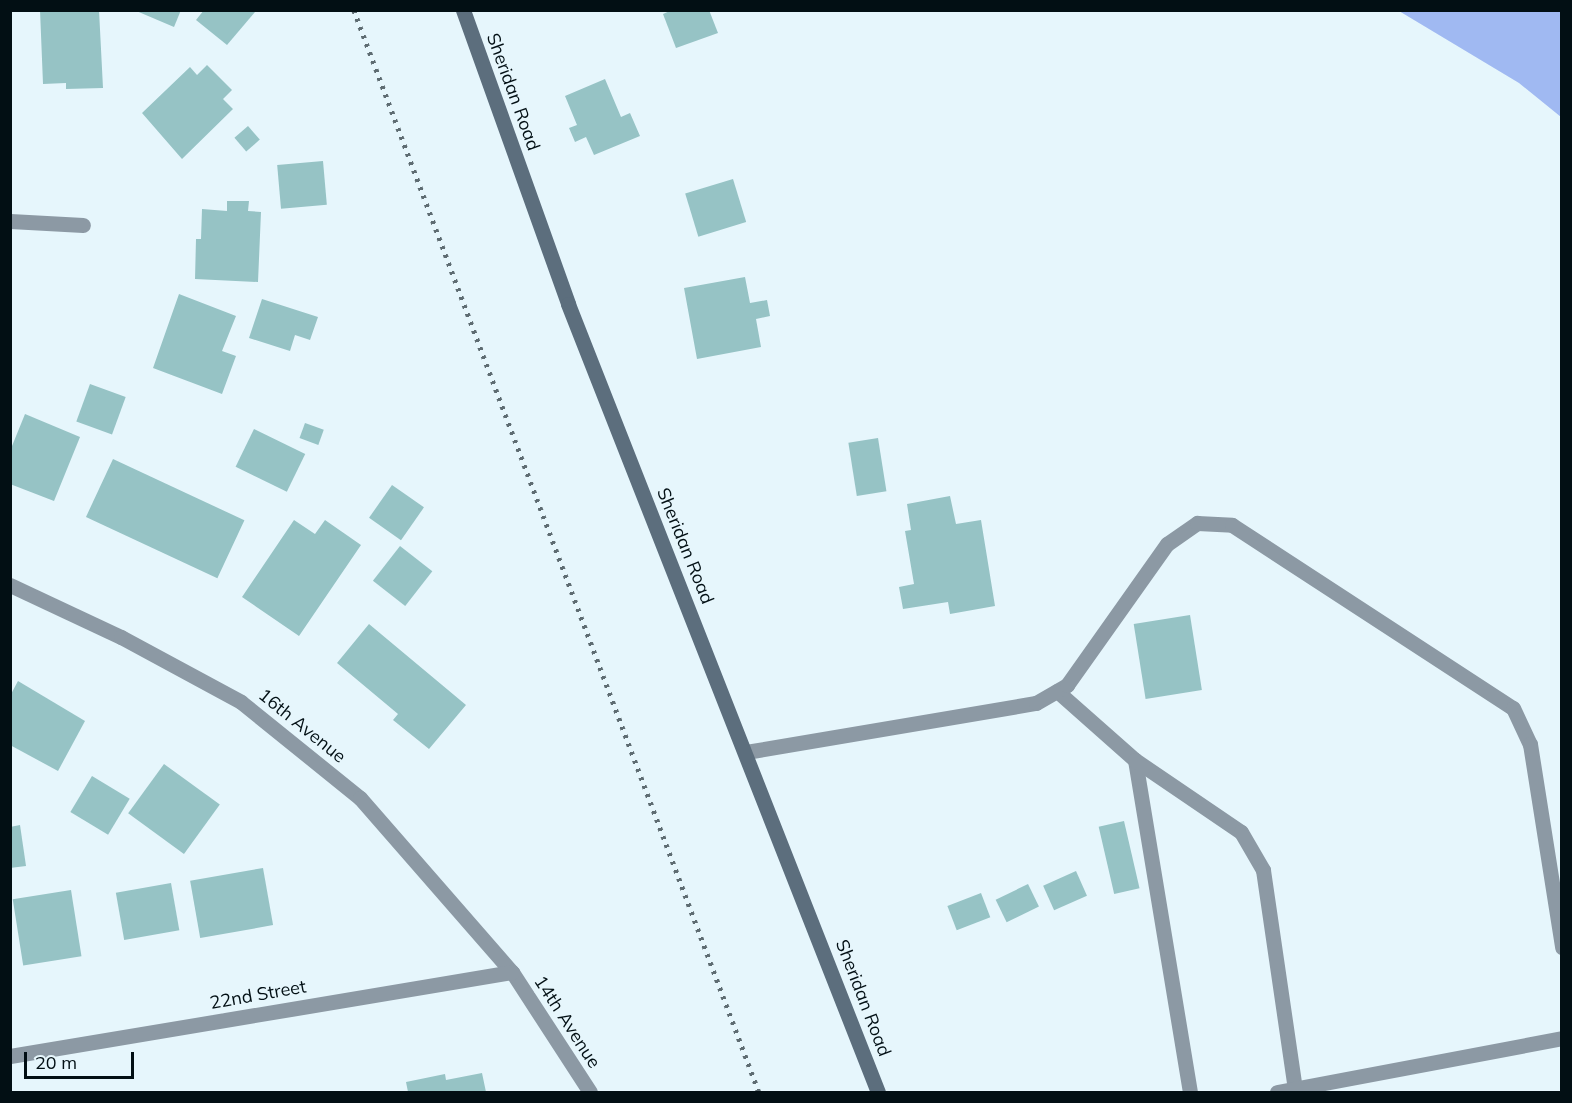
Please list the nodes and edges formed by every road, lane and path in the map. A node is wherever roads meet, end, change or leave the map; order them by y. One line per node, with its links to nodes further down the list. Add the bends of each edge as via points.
1 (463, 10): 6 (street, Sheridan Road, via 568,304)
2 (10, 221): 3 (street)
3 (83, 225)
4 (10, 585): 9 (street, 16th Avenue, via 121,637 241,702 360,798)
5 (1057, 691): 6 (street, via 1036,703); 7 (street); 8 (street, via 1067,685 1167,544 1197,523 1232,525 1513,708 1530,744)
6 (746, 752): 14 (street, Sheridan Road)
7 (1135, 760): 12 (street, via 1241,832 1263,870); 15 (street)
8 (1562, 947)
9 (512, 972): 11 (street, 22nd Street); 13 (street, 14th Avenue)
10 (1562, 1038): 12 (street)
11 (10, 1056)
12 (1295, 1089): 16 (street)
13 (590, 1092)
14 (878, 1092)
15 (1190, 1092)
16 (1277, 1092)

